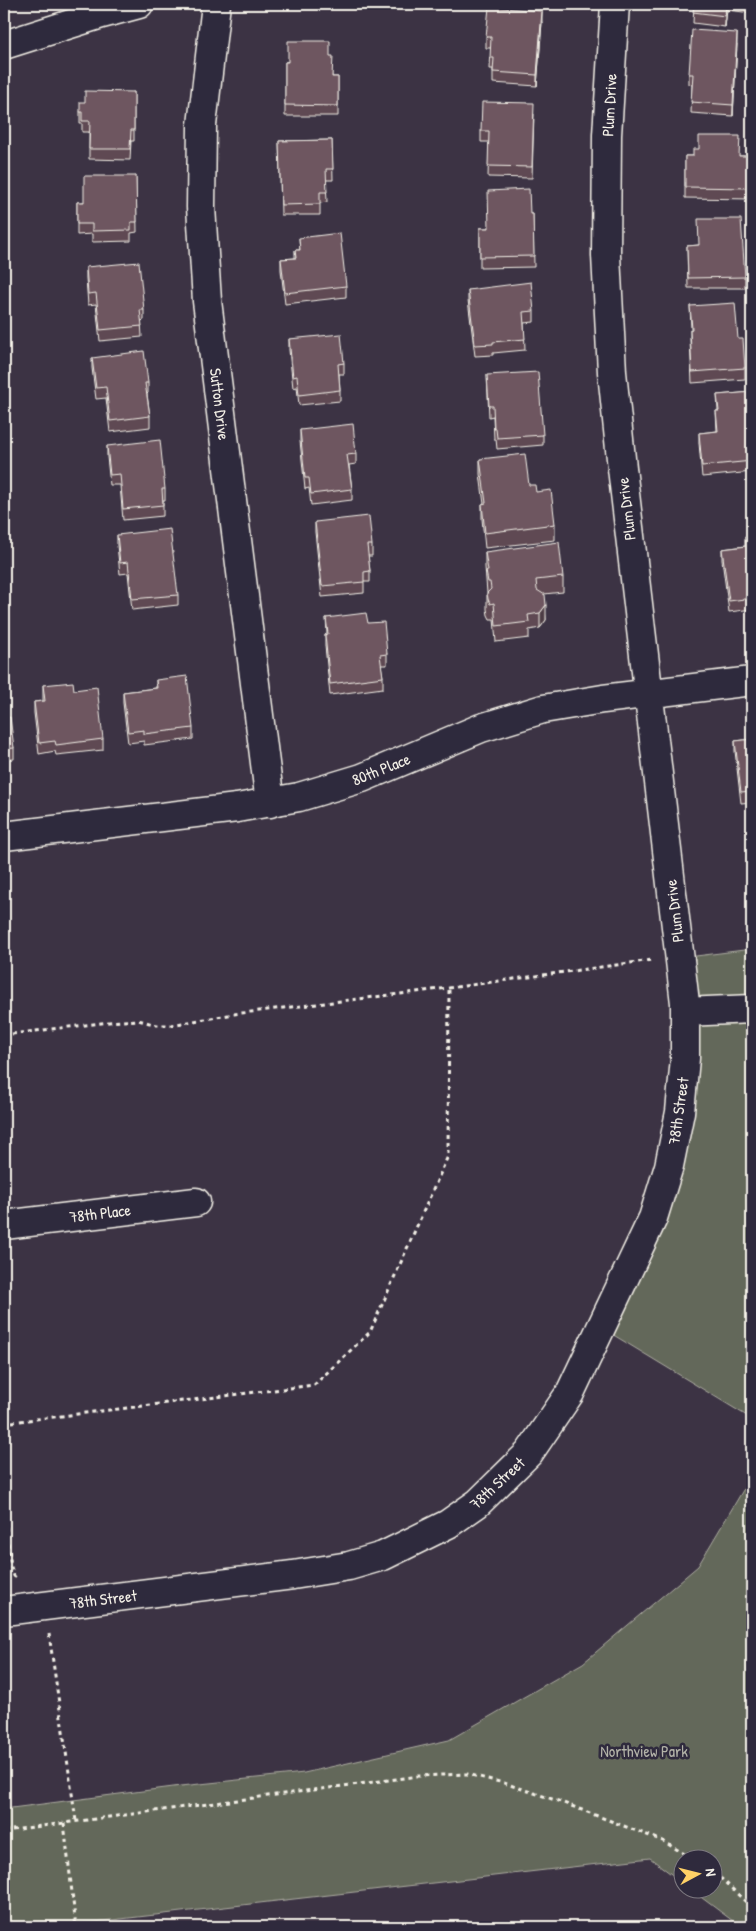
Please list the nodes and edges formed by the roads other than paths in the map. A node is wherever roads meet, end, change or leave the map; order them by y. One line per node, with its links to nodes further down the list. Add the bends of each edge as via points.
1 (140, 4): 4 (street)
2 (216, 4): 7 (street, Sutton Drive, via 202,125 201,207 208,301)
3 (615, 4): 6 (street, Plum Drive, via 607,135 606,255 612,372)
4 (4, 45)
5 (752, 680): 6 (street, 80th Place)
6 (649, 693): 7 (street, 80th Place, via 543,709 482,728 362,778); 10 (street, Plum Drive)
7 (270, 803): 8 (street, 80th Place)
8 (4, 836)
9 (752, 1009): 10 (street)
10 (685, 1012): 13 (street, 78th Street, via 680,1112 669,1166 653,1218 570,1393 529,1453 478,1503 448,1524 400,1548 349,1566)
11 (196, 1202): 12 (street, 78th Place)
12 (4, 1225)
13 (25, 1609)

